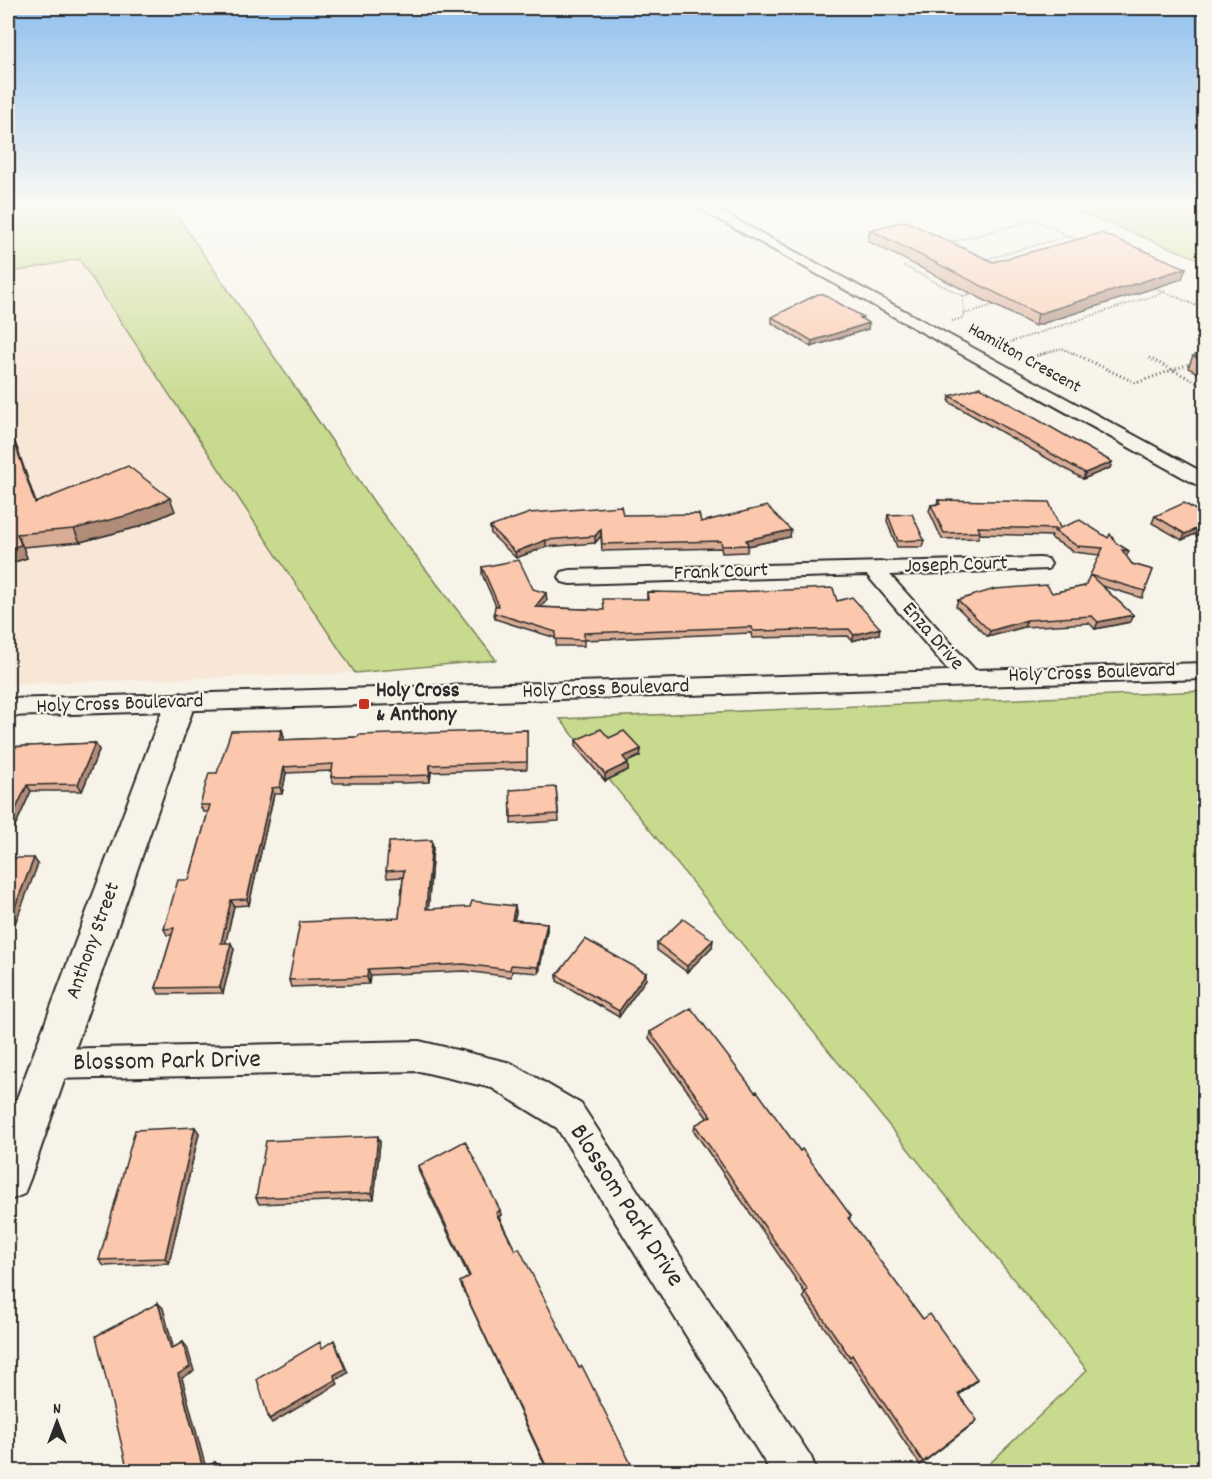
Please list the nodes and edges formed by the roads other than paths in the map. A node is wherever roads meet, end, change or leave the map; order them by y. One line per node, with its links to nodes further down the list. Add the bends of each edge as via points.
1 (823, 273): 2 (street, Hamilton Crescent)
2 (1204, 481)
3 (1040, 564): 4 (street, Joseph Court)
4 (872, 568): 5 (street, Frank Court); 7 (street, Enza Drive)
5 (570, 577)
6 (1204, 670): 7 (street, Holy Cross Boulevard)
7 (968, 678): 8 (street, Holy Cross Boulevard)
8 (180, 703): 9 (street, Holy Cross Boulevard); 10 (street, Anthony Street)
9 (8, 708)
10 (50, 1064): 11 (street, Anthony Street); 12 (street, Blossom Park Drive, via 419,1056 499,1074 569,1116)
11 (8, 1179)
12 (795, 1472)

